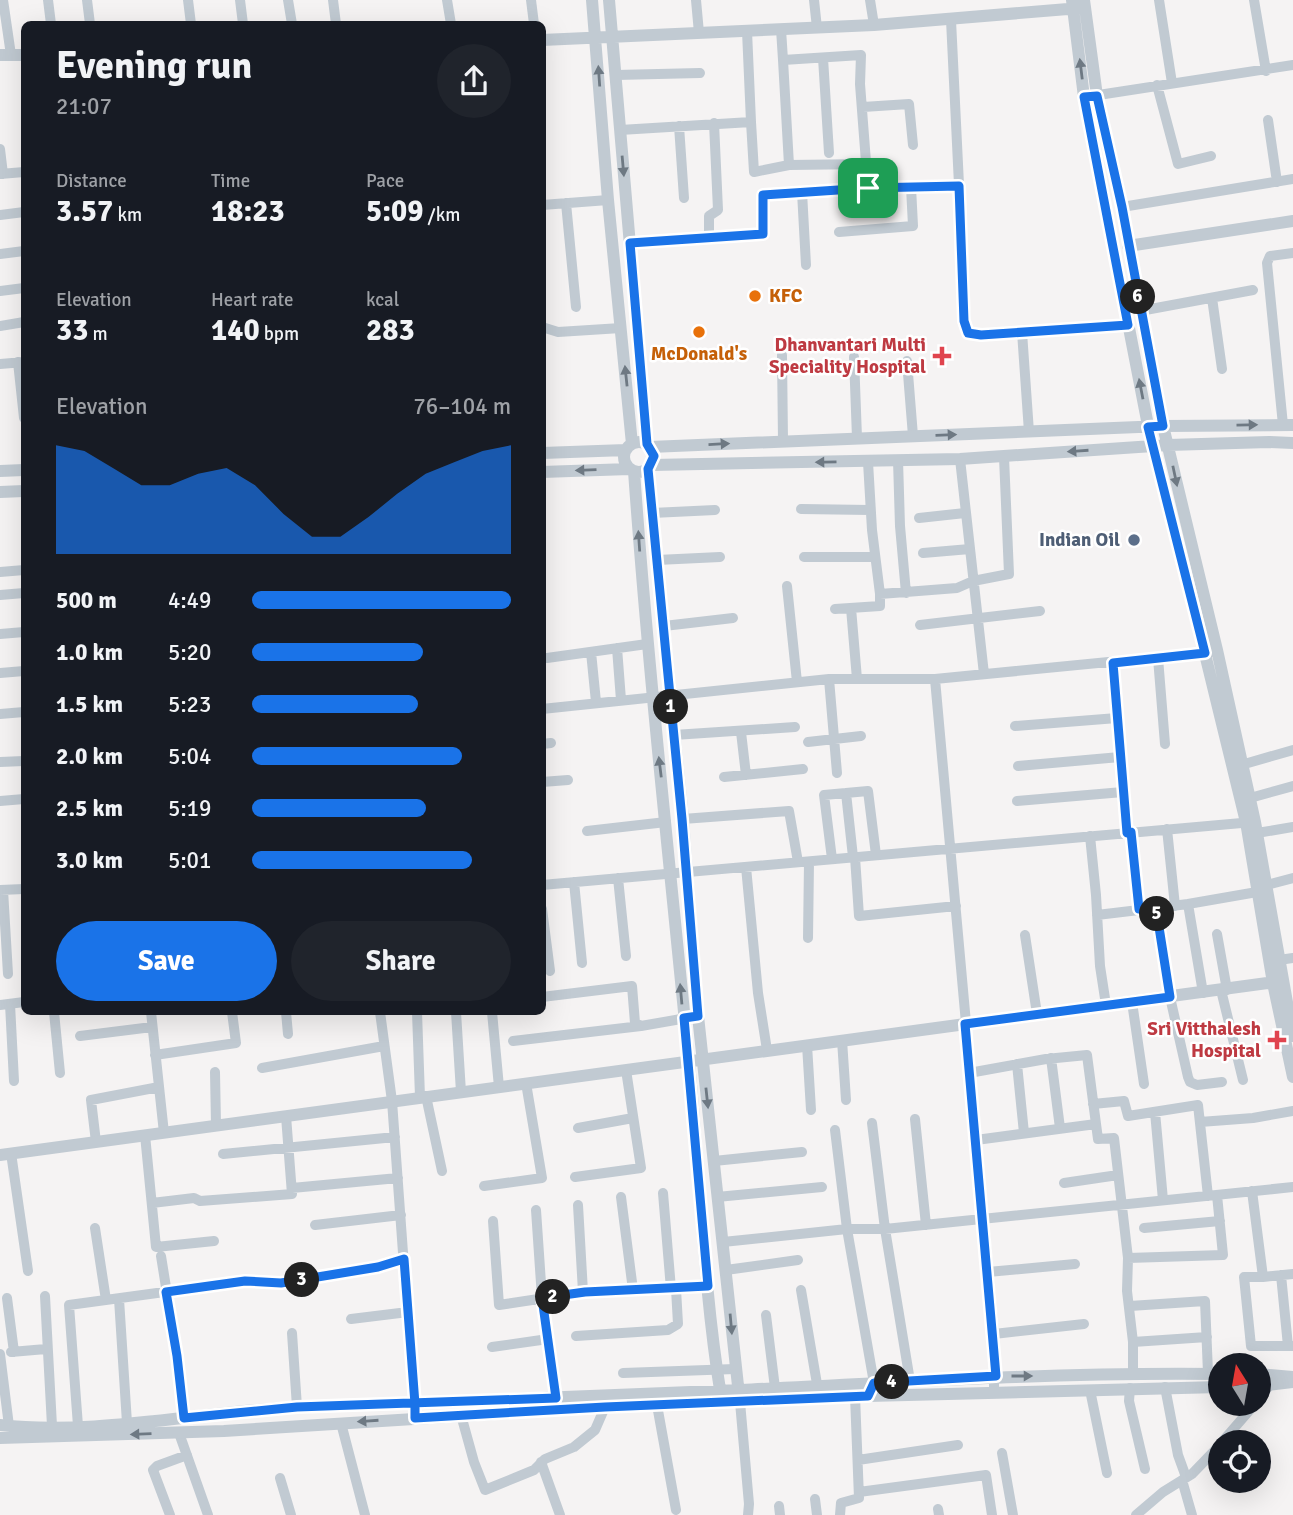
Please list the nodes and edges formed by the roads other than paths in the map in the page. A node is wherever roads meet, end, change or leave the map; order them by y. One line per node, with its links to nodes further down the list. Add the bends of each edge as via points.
1 (3, 0): 35 (street)
2 (48, 0): 19 (street)
3 (87, 0): 20 (street)
4 (188, 0): 21 (street)
5 (240, 0): 22 (street)
6 (288, 0): 23 (street)
7 (333, 0): 24 (street)
8 (447, 0): 25 (street)
9 (531, 0): 26 (street)
10 (592, 0): 32 (street)
11 (609, 0): 33 (street)
12 (696, 0): 31 (street)
13 (814, 0): 28 (street)
14 (870, 0): 27 (street)
15 (1159, 0): 42 (street)
16 (1254, 0): 39 (street)
17 (1078, 4): 18 (street); 44 (street)
18 (951, 20): 27 (street); 61 (street)
19 (51, 21)
20 (90, 21)
21 (191, 21)
22 (243, 21)
23 (292, 21)
24 (336, 21)
25 (450, 21)
26 (534, 21)
27 (874, 25): 28 (street)
28 (817, 28): 29 (street)
29 (781, 29): 30 (street); 37 (street)
30 (747, 31): 31 (street); 47 (street)
31 (699, 33): 33 (street)
32 (596, 37): 33 (street); 34 (street); 66 (street, one-way to 32)
33 (613, 37): 41 (street)
34 (546, 40)
35 (5, 55)
36 (823, 58): 37 (street); 45 (street, via 861,55); 53 (street)
37 (783, 60): 56 (street)
38 (1293, 65): 39 (street)
39 (1266, 71): 42 (street)
40 (701, 73): 41 (street)
41 (616, 75): 50 (street)
42 (1172, 83): 43 (street)
43 (1157, 85): 44 (street); 54 (street, via 1178,164)
44 (1091, 96): 69 (street); 88 (street)
45 (863, 107): 51 (street, via 909,104); 55 (street)
46 (1268, 120): 60 (street)
47 (751, 122): 48 (street); 56 (street, via 754,172)
48 (714, 123): 49 (street); 74 (street, via 718,210 709,216)
49 (678, 126): 50 (street); 65 (street)
50 (620, 131): 75 (street, one-way to 75)
51 (913, 145)
52 (0, 149): 58 (street)
53 (829, 153)
54 (1210, 156)
55 (867, 164): 56 (street); 63 (street)
56 (789, 165)
57 (21, 172): 58 (street)
58 (1, 174)
59 (1293, 179): 60 (street)
60 (1277, 182): 69 (street)
61 (959, 186): 62 (street); 92 (street, via 966,329 973,335)
62 (911, 187): 63 (street); 73 (street, via 913,226)
63 (868, 188): 64 (street)
64 (802, 192): 74 (street, via 763,195 763,234); 80 (street)
65 (684, 198)
66 (608, 200): 67 (street); 91 (street)
67 (566, 203): 68 (street); 85 (street)
68 (546, 205)
69 (1122, 207): 76 (street)
70 (21, 212): 71 (street)
71 (0, 215)
72 (1293, 221): 76 (street)
73 (839, 232)
74 (709, 238): 75 (street)
75 (630, 243): 108 (street)
76 (1128, 247): 86 (street)
77 (21, 251): 79 (street)
78 (1293, 253): 99 (street, via 1270,256 1267,263)
79 (0, 254)
80 (806, 265)
81 (21, 288): 83 (street)
82 (1254, 290): 84 (street)
83 (0, 291)
84 (1212, 298): 86 (street); 98 (street)
85 (576, 307)
86 (1140, 311): 100 (street)
87 (21, 322): 89 (street)
88 (1128, 325): 92 (street); 101 (street, one-way to 88)
89 (0, 326)
90 (546, 328): 91 (street, via 558,332)
91 (621, 328): 110 (street, one-way to 91)
92 (1022, 332): 102 (street)
93 (782, 355): 105 (street)
94 (854, 357): 104 (street)
95 (907, 361): 103 (street)
96 (21, 362): 97 (street)
97 (0, 364)
98 (1222, 369)
99 (1288, 425): 100 (street, one-way to 99)
100 (1163, 426): 101 (street); 107 (street)
101 (1148, 427): 102 (street); 109 (street)
102 (1029, 432): 103 (street, one-way to 102)
103 (913, 436): 104 (street)
104 (857, 438): 105 (street)
105 (783, 441): 108 (street, one-way to 105)
106 (1293, 443): 107 (street)
107 (1168, 445): 109 (street); 155 (street, one-way to 155)
108 (648, 446): 110 (street); 116 (street, via 654,456)
109 (1152, 446): 112 (street, one-way to 112); 155 (street)
110 (629, 447): 111 (street); 118 (street, via 624,460)
111 (546, 453)
112 (1004, 457): 113 (street); 137 (street, via 1009,574)
113 (960, 459): 114 (street); 127 (street)
114 (898, 460): 115 (street); 140 (street)
115 (867, 462): 116 (street, one-way to 116); 125 (street)
116 (650, 467): 118 (street); 126 (street)
117 (21, 470): 119 (street)
118 (631, 470): 120 (street, one-way to 120); 152 (street, one-way to 118)
119 (0, 471)
120 (546, 472)
121 (21, 491): 122 (street)
122 (0, 492)
123 (801, 509): 125 (street)
124 (715, 510): 126 (street)
125 (870, 510): 132 (street)
126 (652, 513): 134 (street)
127 (965, 513): 128 (street); 129 (street)
128 (919, 518)
129 (970, 549): 130 (street); 137 (street)
130 (923, 553)
131 (804, 557): 132 (street)
132 (875, 557): 141 (street)
133 (720, 558): 134 (street)
134 (657, 560): 149 (street)
135 (21, 570): 136 (street)
136 (0, 572)
137 (973, 581): 140 (street, via 957,588); 147 (street)
138 (787, 586): 165 (street)
139 (21, 593): 142 (street)
140 (906, 593): 141 (street)
141 (880, 594): 143 (street, via 880,606)
142 (0, 595)
143 (851, 608): 144 (street); 163 (street)
144 (835, 610)
145 (1040, 611): 147 (street)
146 (733, 618): 149 (street)
147 (977, 619): 148 (street); 161 (street)
148 (920, 625)
149 (664, 626): 166 (street)
150 (21, 632): 151 (street)
151 (0, 634)
152 (647, 644): 153 (street); 167 (street)
153 (617, 648): 154 (street); 168 (street)
154 (591, 652): 156 (street); 169 (street)
155 (1211, 652): 157 (street); 186 (street); 203 (street)
156 (547, 658)
157 (1158, 658): 158 (street); 181 (street)
158 (1113, 663): 161 (street); 173 (street)
159 (21, 671): 160 (street)
160 (0, 673)
161 (984, 674): 164 (street)
162 (829, 679): 163 (street); 165 (street); 179 (street)
163 (857, 679): 164 (street)
164 (935, 679): 209 (street)
165 (797, 682): 166 (street)
166 (669, 695): 167 (street); 177 (street)
167 (651, 697): 168 (street); 202 (street, one-way to 167)
168 (621, 700): 169 (street)
169 (596, 702): 170 (street)
170 (546, 708)
171 (21, 712): 172 (street)
172 (0, 714)
173 (1117, 718): 174 (street); 183 (street)
174 (1015, 726)
175 (795, 727): 176 (street)
176 (741, 732): 177 (street); 190 (street)
177 (674, 735): 201 (street)
178 (861, 736): 179 (street)
179 (834, 738): 180 (street); 189 (street)
180 (808, 742)
181 (1165, 744)
182 (1293, 750): 186 (street)
183 (1120, 757): 187 (street); 195 (street)
184 (21, 761): 185 (street)
185 (0, 762)
186 (1241, 765): 197 (street)
187 (1018, 766)
188 (803, 769): 190 (street)
189 (837, 773)
190 (746, 775): 191 (street)
191 (724, 777)
192 (568, 780): 193 (street)
193 (546, 782)
194 (1293, 786): 197 (street)
195 (1123, 792): 200 (street); 207 (street)
196 (846, 793): 210 (street, via 868,791); 211 (street); 212 (street, via 824,795)
197 (1250, 798): 203 (street)
198 (21, 799): 199 (street)
199 (0, 801)
200 (1017, 801)
201 (682, 819): 213 (street, via 789,811); 216 (street)
202 (666, 822): 206 (street); 215 (street)
203 (1252, 826): 204 (street); 205 (street); 222 (street)
204 (1293, 827)
205 (1167, 829): 207 (street); 226 (street)
206 (587, 831)
207 (1129, 833): 208 (street); 228 (street)
208 (1090, 836): 209 (street); 229 (street)
209 (952, 848): 210 (street); 225 (street)
210 (876, 855): 211 (street)
211 (854, 857): 212 (street); 225 (street, via 859,916)
212 (832, 859): 213 (street)
213 (803, 862): 214 (street); 232 (street)
214 (746, 867): 216 (street); 269 (street)
215 (670, 873): 216 (street); 217 (street); 258 (street, one-way to 215)
216 (687, 873): 257 (street)
217 (618, 878): 219 (street); 234 (street)
218 (1293, 878): 222 (street)
219 (574, 882): 220 (street); 237 (street)
220 (546, 885)
221 (21, 889): 223 (street)
222 (1262, 889): 224 (street); 236 (street); 240 (street)
223 (1, 890): 239 (street)
224 (1188, 904): 226 (street); 242 (street)
225 (956, 906): 259 (street)
226 (1175, 906): 227 (street)
227 (1156, 908): 228 (street); 244 (street)
228 (1139, 909): 229 (street)
229 (1097, 915): 247 (street)
230 (1024, 934): 248 (street)
231 (1217, 934): 241 (street)
232 (808, 938)
233 (546, 940): 238 (street)
234 (626, 956)
235 (1293, 958): 236 (street)
236 (1279, 960): 240 (street)
237 (583, 963)
238 (550, 971)
239 (8, 974)
240 (1277, 982): 241 (street); 263 (street); 280 (street)
241 (1224, 990): 242 (street); 281 (street)
242 (1203, 993): 244 (street)
243 (546, 997): 260 (street, via 632,986 635,1023)
244 (1170, 997): 245 (street); 283 (street, via 1190,1082)
245 (1132, 1002): 247 (street); 285 (street)
246 (5, 1005): 282 (street)
247 (1106, 1006): 248 (street)
248 (1037, 1014): 259 (street)
249 (54, 1015): 278 (street)
250 (151, 1015): 261 (street)
251 (232, 1015): 270 (street, via 236,1044)
252 (286, 1015): 262 (street)
253 (380, 1015): 268 (street)
254 (417, 1015): 289 (street)
255 (456, 1015): 288 (street)
256 (492, 1015): 287 (street)
257 (698, 1016): 258 (street); 272 (street)
258 (684, 1018): 260 (street); 273 (street)
259 (965, 1024): 265 (street); 279 (street)
260 (641, 1026): 266 (street)
261 (152, 1027): 264 (street); 270 (street)
262 (288, 1034)
263 (1293, 1035)
264 (80, 1036)
265 (842, 1040): 267 (street); 290 (street)
266 (513, 1041)
267 (807, 1045): 269 (street); 293 (street)
268 (384, 1046): 275 (street); 291 (street)
269 (767, 1050): 272 (street)
270 (155, 1055): 286 (street)
271 (1051, 1058): 274 (street); 292 (street, via 1087,1055); 304 (street)
272 (703, 1060): 273 (street); 316 (street, one-way to 316)
273 (689, 1062): 276 (street); 359 (street)
274 (1017, 1064): 279 (street); 307 (street)
275 (262, 1068)
276 (626, 1070): 284 (street); 297 (street)
277 (215, 1072): 302 (street)
278 (60, 1073)
279 (969, 1073): 310 (street)
280 (1293, 1077)
281 (1243, 1080)
282 (14, 1081)
283 (1222, 1082)
284 (526, 1083): 287 (street); 322 (street, via 542,1178)
285 (1144, 1084)
286 (159, 1087): 306 (street); 311 (street, via 91,1100)
287 (499, 1087): 288 (street)
288 (461, 1092): 289 (street)
289 (423, 1097): 291 (street); 317 (street)
290 (846, 1100)
291 (392, 1101): 296 (street); 309 (street)
292 (1093, 1104): 295 (street, via 1124,1101 1128,1116); 301 (street)
293 (811, 1110)
294 (1293, 1111): 299 (street)
295 (1155, 1112): 299 (street, via 1198,1105); 331 (street)
296 (286, 1116): 302 (street); 312 (street)
297 (633, 1118): 303 (street); 319 (street, via 641,1168)
298 (915, 1119): 341 (street)
299 (1200, 1122): 328 (street)
300 (872, 1123): 345 (street)
301 (1096, 1124): 304 (street); 318 (street, via 1098,1139 1114,1138)
302 (216, 1125): 306 (street)
303 (578, 1128)
304 (1060, 1128): 307 (street)
305 (835, 1130): 344 (street)
306 (164, 1133): 308 (street)
307 (1024, 1133): 310 (street)
308 (145, 1135): 311 (street); 332 (street)
309 (395, 1137): 312 (street); 320 (street)
310 (976, 1140): 337 (street)
311 (96, 1142): 314 (street)
312 (289, 1149): 315 (street); 325 (street)
313 (802, 1152): 316 (street)
314 (6, 1154): 354 (street)
315 (223, 1154)
316 (714, 1161): 330 (street)
317 (442, 1171)
318 (1118, 1175): 321 (street); 334 (street)
319 (575, 1177)
320 (398, 1178): 325 (street); 336 (street)
321 (1064, 1183)
322 (484, 1186)
323 (1293, 1186): 326 (street)
324 (822, 1187): 330 (street)
325 (292, 1188): 332 (street, via 292,1194)
326 (1252, 1191): 328 (street); 358 (street)
327 (663, 1193): 360 (street)
328 (1212, 1195): 331 (street); 339 (street)
329 (621, 1197): 361 (street)
330 (717, 1197): 347 (street)
331 (1163, 1200): 334 (street)
332 (152, 1203): 346 (street, via 156,1247)
333 (579, 1205): 364 (street)
334 (1121, 1205): 337 (street); 349 (street)
335 (536, 1210): 367 (street)
336 (401, 1215): 340 (street); 350 (street)
337 (983, 1219): 341 (street); 355 (street)
338 (493, 1221): 367 (street, via 499,1305)
339 (1220, 1221): 343 (street); 349 (street, via 1223,1255)
340 (315, 1225)
341 (926, 1225): 345 (street)
342 (96, 1228): 369 (street)
343 (1144, 1228)
344 (847, 1229): 345 (street); 347 (street); 398 (street)
345 (885, 1229): 394 (street)
346 (214, 1241)
347 (723, 1242): 353 (street)
348 (161, 1256): 363 (street)
349 (1128, 1258): 370 (street)
350 (404, 1259): 363 (street, via 281,1283 245,1281); 371 (street)
351 (798, 1261): 353 (street)
352 (1075, 1264): 355 (street)
353 (726, 1270): 388 (street, one-way to 388)
354 (28, 1271)
355 (988, 1272): 376 (street)
356 (1293, 1274): 357 (street)
357 (1281, 1275): 358 (street); 381 (street)
358 (1263, 1277): 381 (street, via 1244,1277 1251,1346)
359 (708, 1286): 360 (street); 387 (street)
360 (673, 1289): 361 (street); 377 (street, via 678,1324 668,1330)
361 (633, 1290): 364 (street)
362 (802, 1290): 399 (street)
363 (166, 1292): 368 (street); 416 (street)
364 (583, 1292): 367 (street)
365 (44, 1296): 383 (street)
366 (7, 1298): 384 (street)
367 (542, 1298): 379 (street)
368 (119, 1299): 369 (street); 418 (street)
369 (106, 1300): 422 (street, via 69,1305)
370 (1130, 1307): 378 (street, via 1205,1301); 380 (street)
371 (408, 1312): 373 (street); 410 (street)
372 (766, 1315): 402 (street)
373 (351, 1319)
374 (1084, 1324): 376 (street)
375 (292, 1333): 412 (street)
376 (994, 1334): 392 (street)
377 (576, 1336)
378 (1207, 1337): 380 (street); 385 (street)
379 (548, 1339): 382 (street); 409 (street)
380 (1133, 1342): 391 (street)
381 (1290, 1346)
382 (492, 1347)
383 (46, 1349): 384 (street); 421 (street)
384 (14, 1352): 386 (street)
385 (1210, 1353)
386 (0, 1354): 420 (street)
387 (717, 1369): 388 (street); 389 (street); 408 (street)
388 (735, 1369): 406 (street)
389 (623, 1373)
390 (1208, 1373): 391 (street)
391 (1133, 1375): 392 (street, one-way to 391)
392 (996, 1376): 394 (street); 405 (street)
393 (1293, 1377): 395 (street)
394 (910, 1381): 398 (street)
395 (1271, 1381)
396 (1271, 1382): 397 (street)
397 (1293, 1382)
398 (874, 1383): 399 (street); 407 (street)
399 (817, 1384): 402 (street)
400 (1166, 1387): 401 (street); 403 (street); 435 (street)
401 (1208, 1387)
402 (775, 1388): 406 (street)
403 (1130, 1388): 404 (street); 432 (street)
404 (1090, 1390): 405 (street); 433 (street)
405 (994, 1393): 407 (street)
406 (739, 1396): 407 (street); 408 (street); 445 (street)
407 (861, 1396): 430 (street)
408 (722, 1397): 409 (street); 411 (street)
409 (556, 1398): 410 (street)
410 (415, 1404): 412 (street); 417 (street)
411 (657, 1405): 413 (street); 439 (street)
412 (297, 1407): 416 (street)
413 (605, 1407): 414 (street); 431 (street, via 595,1430 574,1447)
414 (461, 1415): 417 (street); 431 (street, via 485,1490 534,1470)
415 (1245, 1416): 423 (street)
416 (184, 1418): 418 (street)
417 (415, 1418): 419 (street, one-way to 419)
418 (127, 1423): 422 (street)
419 (341, 1423): 424 (street); 443 (street)
420 (5, 1426): 421 (street)
421 (52, 1426): 422 (street)
422 (78, 1426)
423 (1232, 1430)
424 (178, 1433): 425 (street, one-way to 425); 428 (street)
425 (0, 1438)
426 (958, 1445): 430 (street)
427 (1002, 1453): 449 (street)
428 (187, 1455): 440 (street, via 153,1470); 441 (street)
429 (1208, 1456): 435 (street)
430 (858, 1460): 436 (street)
431 (541, 1462): 444 (street)
432 (1145, 1469)
433 (1107, 1473)
434 (280, 1478): 442 (street)
435 (1184, 1479): 438 (street); 452 (street)
436 (859, 1492): 447 (street, via 859,1498 841,1503); 448 (street, via 986,1475)
437 (815, 1499): 446 (street)
438 (1152, 1502): 450 (street); 451 (street)
439 (676, 1510)
440 (170, 1515)
441 (208, 1515)
442 (291, 1515)
443 (365, 1515)
444 (559, 1515)
445 (748, 1515)
446 (817, 1515)
447 (839, 1515)
448 (992, 1515)
449 (1013, 1515)
450 (1136, 1515)
451 (1156, 1515)
452 (1192, 1515)

